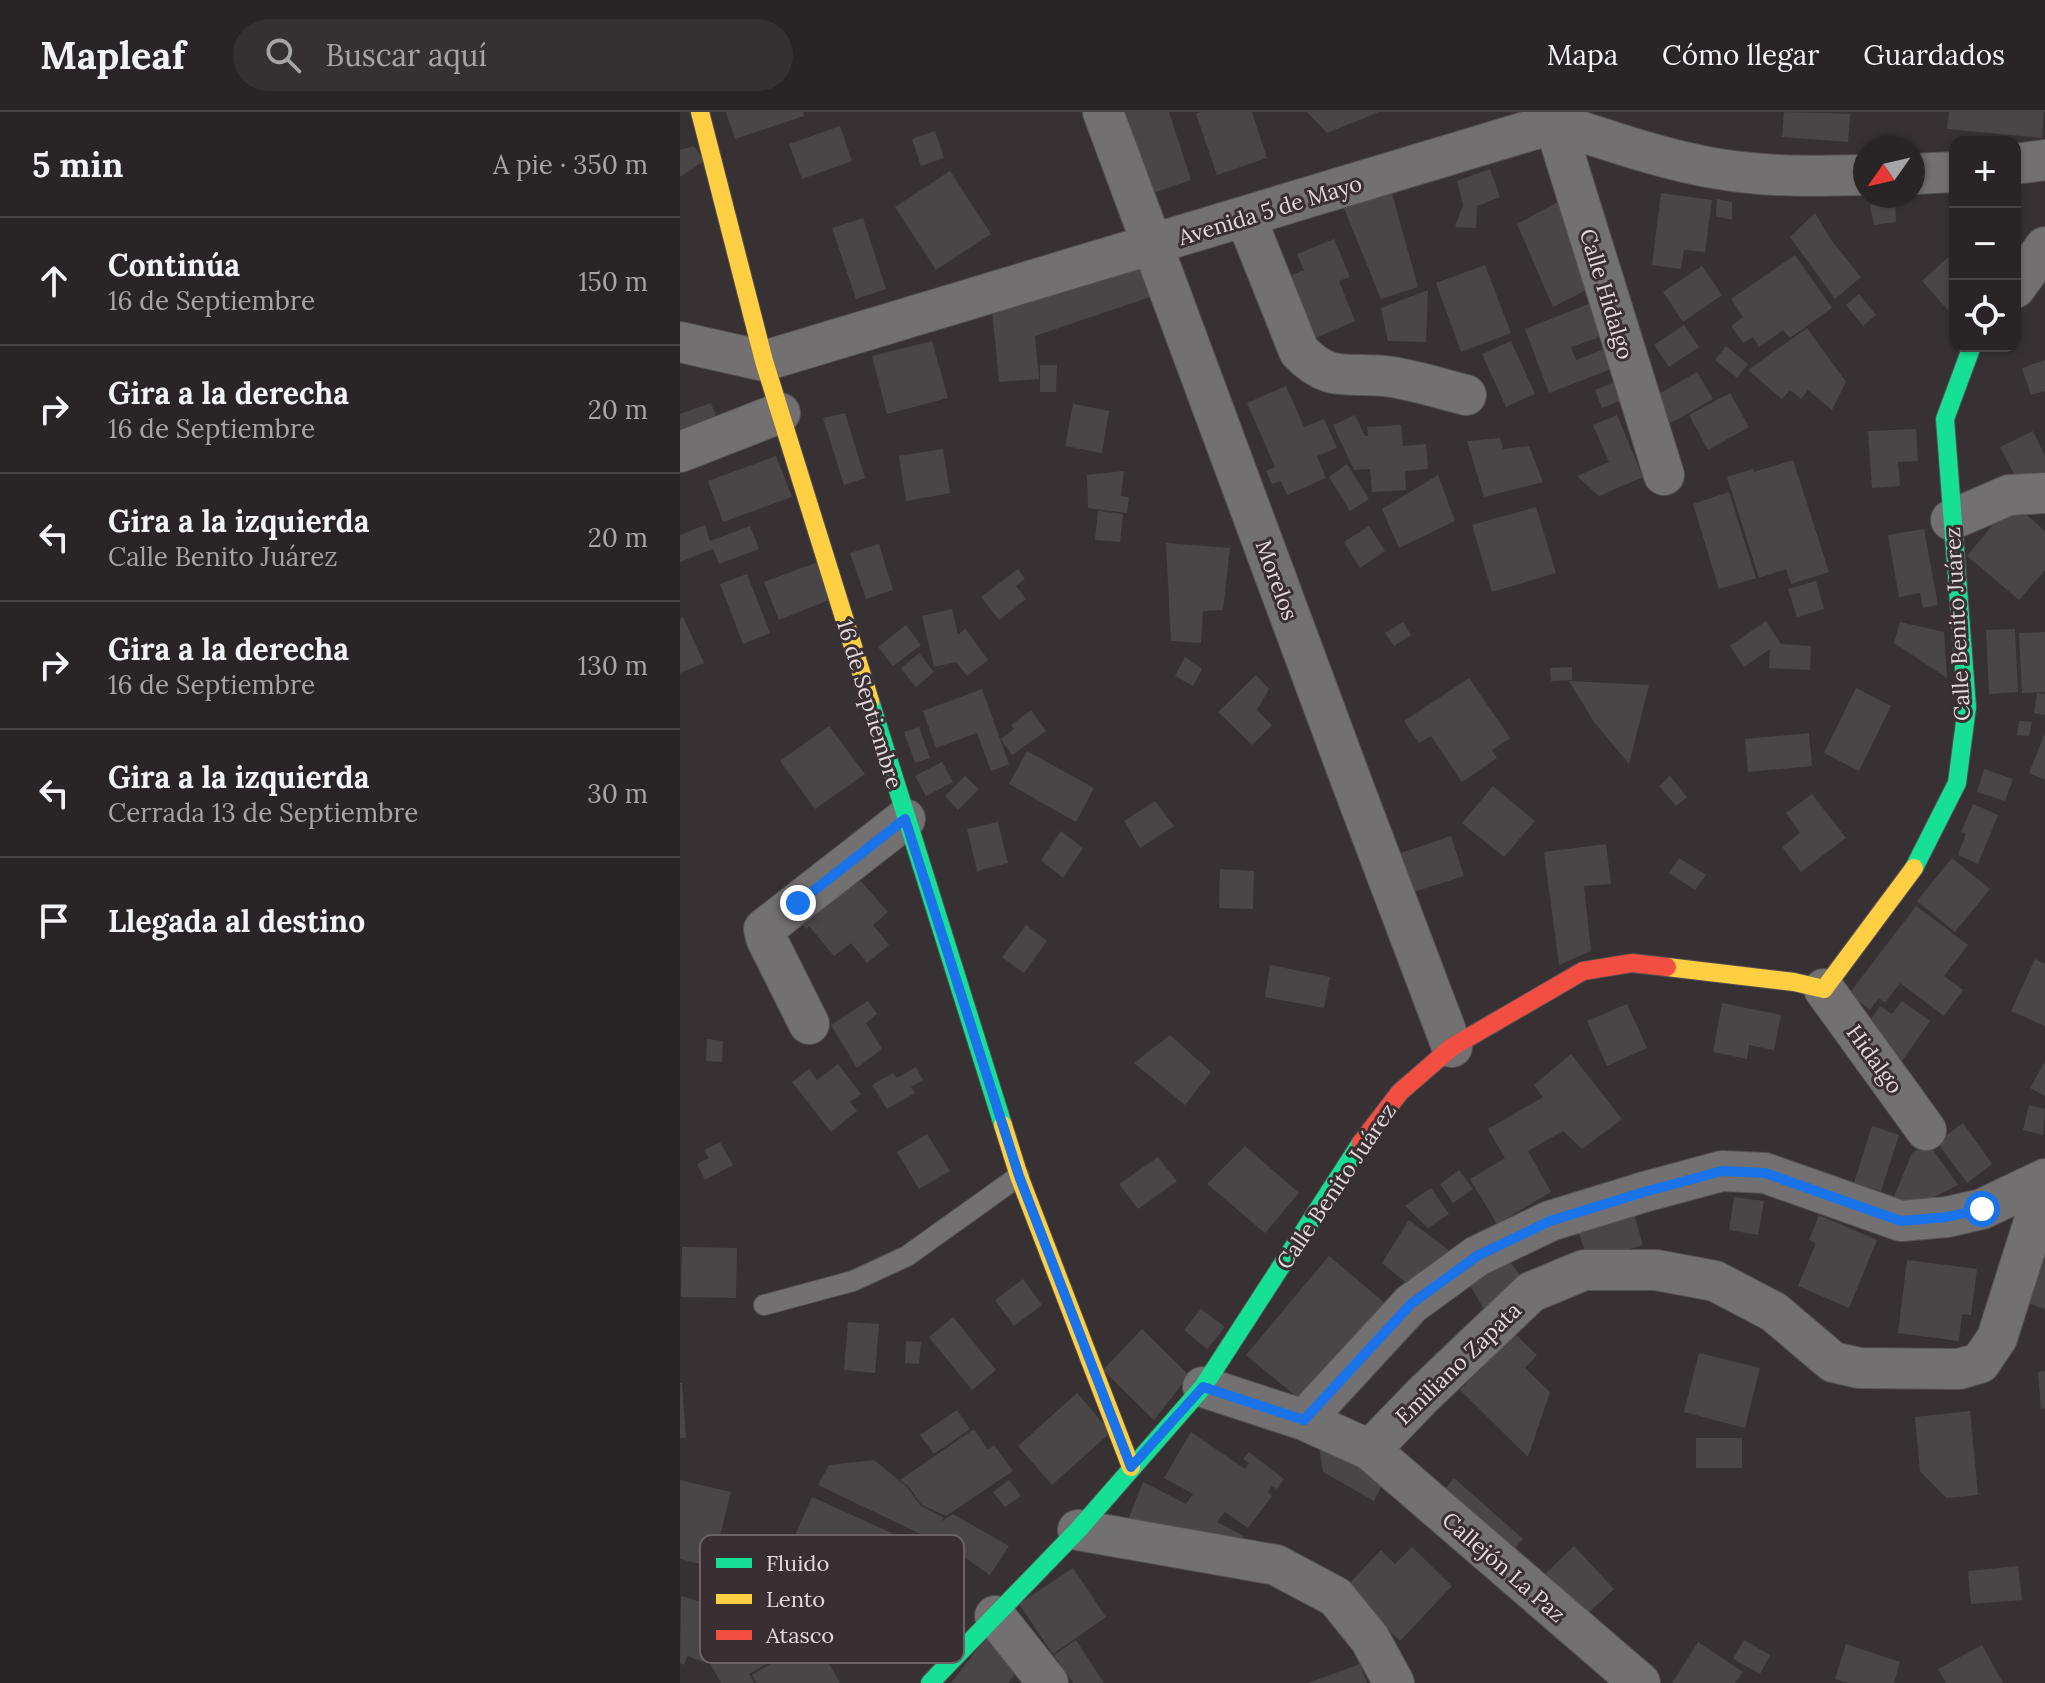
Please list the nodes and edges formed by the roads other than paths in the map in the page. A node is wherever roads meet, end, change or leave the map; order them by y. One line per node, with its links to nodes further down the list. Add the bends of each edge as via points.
1 (700, 112): 15 (street, 16 de Septiembre)
2 (1103, 112): 10 (street, Morelos)
3 (1553, 118): 8 (street, via 1636,149 1738,172); 9 (street, Avenida 5 de Mayo); 19 (street, Calle Hidalgo)
4 (2045, 160): 5 (street)
5 (2021, 163)
6 (1949, 172): 7 (street)
7 (1925, 173)
8 (1853, 175)
9 (1246, 218): 10 (street, Avenida 5 de Mayo); 16 (street, via 1299,351 1315,368 1333,374 1390,376)
10 (1154, 245): 15 (street, Avenida 5 de Mayo); 25 (street, Morelos)
11 (2045, 247): 12 (street)
12 (2021, 280)
13 (680, 342): 15 (street, Avenida 5 de Mayo)
14 (1968, 352): 21 (street, Calle Benito Juárez, via 1945,419)
15 (764, 361): 17 (street, 16 de Septiembre)
16 (1466, 395)
17 (780, 413): 18 (street); 22 (street, 16 de Septiembre)
18 (680, 452)
19 (1664, 475)
20 (2045, 493): 21 (street, via 2009,495)
21 (1951, 520): 23 (street, Calle Benito Juárez, via 1967,707 1957,783 1917,864)
22 (905, 819): 24 (street, via 764,929); 27 (street, 16 de Septiembre)
23 (1824, 989): 25 (street, Calle Benito Juárez, via 1632,963 1583,971); 26 (street, Hidalgo)
24 (809, 1024)
25 (1452, 1047): 31 (street, Calle Benito Juárez, via 1400,1092 1364,1138)
26 (1926, 1130)
27 (1019, 1176): 30 (lane, via 907,1256 853,1281); 34 (street, 16 de Septiembre)
28 (2045, 1179): 32 (street, via 1982,1209 1901,1221 1765,1173 1722,1171 1550,1221 1477,1256 1411,1304)
29 (2045, 1187): 33 (street, Emiliano Zapata, via 1997,1338 1980,1363 1959,1369 1859,1368 1833,1362 1774,1312 1715,1281 1656,1270 1584,1270 1531,1292)
30 (764, 1305)
31 (1203, 1387): 32 (street); 34 (street, Calle Benito Juárez)
32 (1304, 1420): 33 (street)
33 (1370, 1450): 42 (street, Callejón La Paz)
34 (1131, 1467): 35 (street, Calle Benito Juárez)
35 (1078, 1530): 36 (street, Calle Benito Juárez); 41 (street, via 1276,1565 1336,1597 1370,1639)
36 (995, 1616): 37 (street, Calle Benito Juárez); 40 (street)
37 (964, 1648)
38 (949, 1663): 39 (street, Calle Benito Juárez)
39 (930, 1683)
40 (1048, 1683)
41 (1394, 1683)
42 (1640, 1683)

